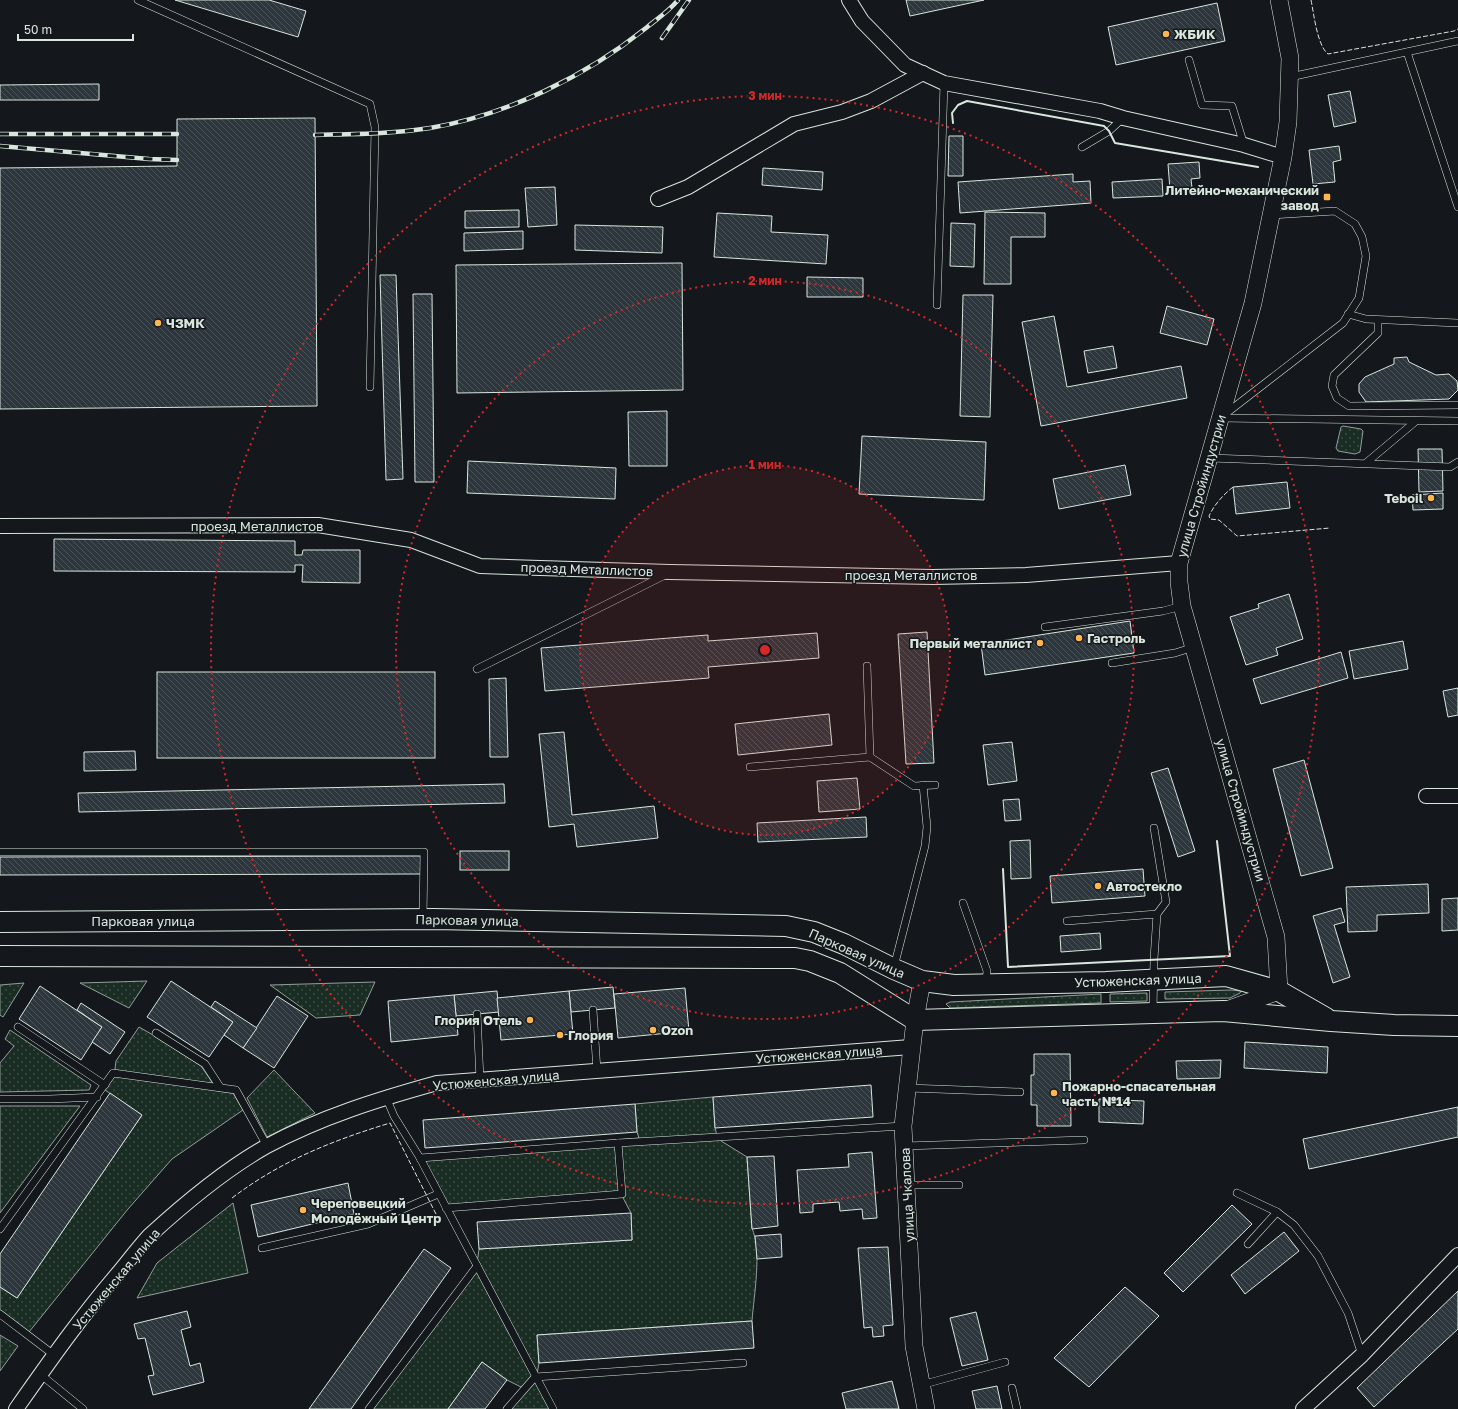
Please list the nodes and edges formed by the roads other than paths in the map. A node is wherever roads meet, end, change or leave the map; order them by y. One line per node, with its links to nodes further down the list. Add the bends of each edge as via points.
1 (138, 0): 21 (lane, via 370,104 375,127)
2 (849, 0): 7 (street, via 862,21 904,65)
3 (1279, 0): 8 (street, улица Стройиндустрии, via 1290,58)
4 (1458, 41): 5 (lane)
5 (1407, 52): 8 (lane); 15 (lane)
6 (1189, 60): 11 (lane, via 1202,105 1232,106)
7 (923, 73): 9 (street); 14 (street, via 842,112 794,124 688,187)
8 (1290, 77): 13 (street, улица Стройиндустрии)
9 (944, 83): 10 (street, via 1100,111); 17 (lane)
10 (1123, 118): 11 (street); 12 (lane, via 1109,131)
11 (1244, 145): 13 (street)
12 (1082, 147)
13 (1283, 157): 16 (street, улица Стройиндустрии)
14 (658, 199)
15 (1458, 207)
16 (1271, 215): 18 (lane, via 1335,211 1355,224 1362,237 1366,256 1359,298); 23 (street, улица Стройиндустрии, via 1253,303)
17 (936, 305)
18 (1348, 314): 19 (lane); 23 (lane, via 1343,322)
19 (1378, 320): 20 (lane); 22 (lane, via 1378,333 1334,376 1332,386 1337,398 1348,406)
20 (1458, 323)
21 (370, 387)
22 (1458, 405)
23 (1221, 418): 24 (lane); 26 (street, улица Стройиндустрии)
24 (1416, 421): 25 (lane); 28 (lane)
25 (1458, 422)
26 (1209, 458): 28 (lane); 30 (street, улица Стройиндустрии)
27 (1458, 462): 28 (lane, via 1450,467)
28 (1366, 463)
29 (0, 526): 31 (street, проезд Металлистов, via 318,525 411,540 480,566)
30 (1179, 563): 31 (street, проезд Металлистов, via 1026,575 933,577); 32 (street, улица Стройиндустрии)
31 (670, 572): 37 (lane)
32 (1182, 606): 33 (lane, via 1163,611); 34 (street, улица Стройиндустрии)
33 (1045, 627)
34 (1194, 647): 35 (lane, via 1175,653); 56 (street, улица Стройиндустрии, via 1276,937)
35 (1112, 663)
36 (867, 666): 38 (lane)
37 (477, 669)
38 (870, 757): 39 (lane); 40 (lane, via 914,786)
39 (750, 767)
40 (923, 785): 41 (lane); 52 (lane, via 927,827 925,846)
41 (935, 785)
42 (1426, 796): 43 (street)
43 (1458, 796)
44 (1154, 828): 47 (lane, via 1166,902)
45 (0, 852): 48 (lane, via 424,852)
46 (963, 903): 55 (lane, via 986,971)
47 (1158, 914): 49 (lane); 53 (lane)
48 (423, 919): 50 (main road, Парковая улица); 52 (main road, Парковая улица, via 786,926 814,932)
49 (1067, 921)
50 (0, 922)
51 (0, 956): 61 (main road, Парковая улица, via 795,958 840,973)
52 (894, 969): 54 (main road, Парковая улица)
53 (1153, 980): 55 (main road, Устюженская улица); 56 (main road, Устюженская улица, via 1226,976); 59 (lane)
54 (922, 981): 55 (main road, Устюженская улица, via 954,985); 61 (street, улица Чкалова)
55 (986, 984)
56 (1279, 991): 58 (street, Устюженская улица); 62 (main road, Устюженская улица)
57 (593, 1010): 67 (lane)
58 (1223, 1011): 59 (main road, Устюженская улица); 62 (main road, Устюженская улица)
59 (1153, 1012): 61 (main road, Устюженская улица)
60 (477, 1014): 68 (lane)
61 (914, 1020): 66 (street, улица Чкалова)
62 (1331, 1021): 63 (main road, Устюженская улица)
63 (1458, 1026)
64 (18, 1027): 69 (lane)
65 (156, 1033): 70 (lane, via 204,1064)
66 (911, 1047): 67 (street, Устюженская улица); 71 (street, улица Чкалова)
67 (597, 1071): 68 (street, Устюженская улица)
68 (480, 1080): 74 (street, Устюженская улица, via 437,1083)
69 (105, 1085): 70 (lane, via 113,1073); 73 (lane)
70 (220, 1087): 79 (lane, via 236,1090)
71 (908, 1088): 72 (lane); 76 (street, улица Чкалова)
72 (1020, 1092)
73 (97, 1097): 75 (lane); 88 (lane)
74 (386, 1097): 79 (street, Устюженская улица, via 327,1118); 81 (lane, via 394,1116)
75 (0, 1099)
76 (903, 1126): 78 (lane); 80 (street, улица Чкалова)
77 (1084, 1140): 80 (lane)
78 (618, 1143): 81 (lane); 86 (lane, via 622,1194)
79 (267, 1146): 94 (street, Устюженская улица, via 198,1194 148,1237 99,1295)
80 (904, 1146): 82 (street, улица Чкалова)
81 (420, 1158): 85 (lane)
82 (906, 1185): 83 (lane); 100 (street, улица Чкалова, via 914,1346)
83 (959, 1185)
84 (1237, 1193): 87 (lane)
85 (438, 1194): 86 (lane); 90 (lane, via 368,1224)
86 (446, 1208): 92 (lane)
87 (1277, 1212): 89 (lane); 95 (lane, via 1294,1225 1318,1256 1348,1313)
88 (0, 1229)
89 (1248, 1244)
90 (262, 1248)
91 (1458, 1256): 95 (street)
92 (477, 1266): 99 (lane); 104 (lane)
93 (0, 1314): 94 (lane)
94 (54, 1355): 98 (street, Устюженская улица)
95 (1362, 1355): 109 (street)
96 (1005, 1362): 100 (lane)
97 (743, 1363): 99 (lane)
98 (40, 1374): 102 (street, Устюженская улица); 103 (lane)
99 (535, 1377): 105 (lane); 106 (lane)
100 (921, 1385): 107 (street, улица Чкалова)
101 (1012, 1388): 108 (lane)
102 (16, 1409)
103 (83, 1409)
104 (369, 1409)
105 (507, 1409)
106 (553, 1409)
107 (926, 1409)
108 (1017, 1409)
109 (1303, 1409)

